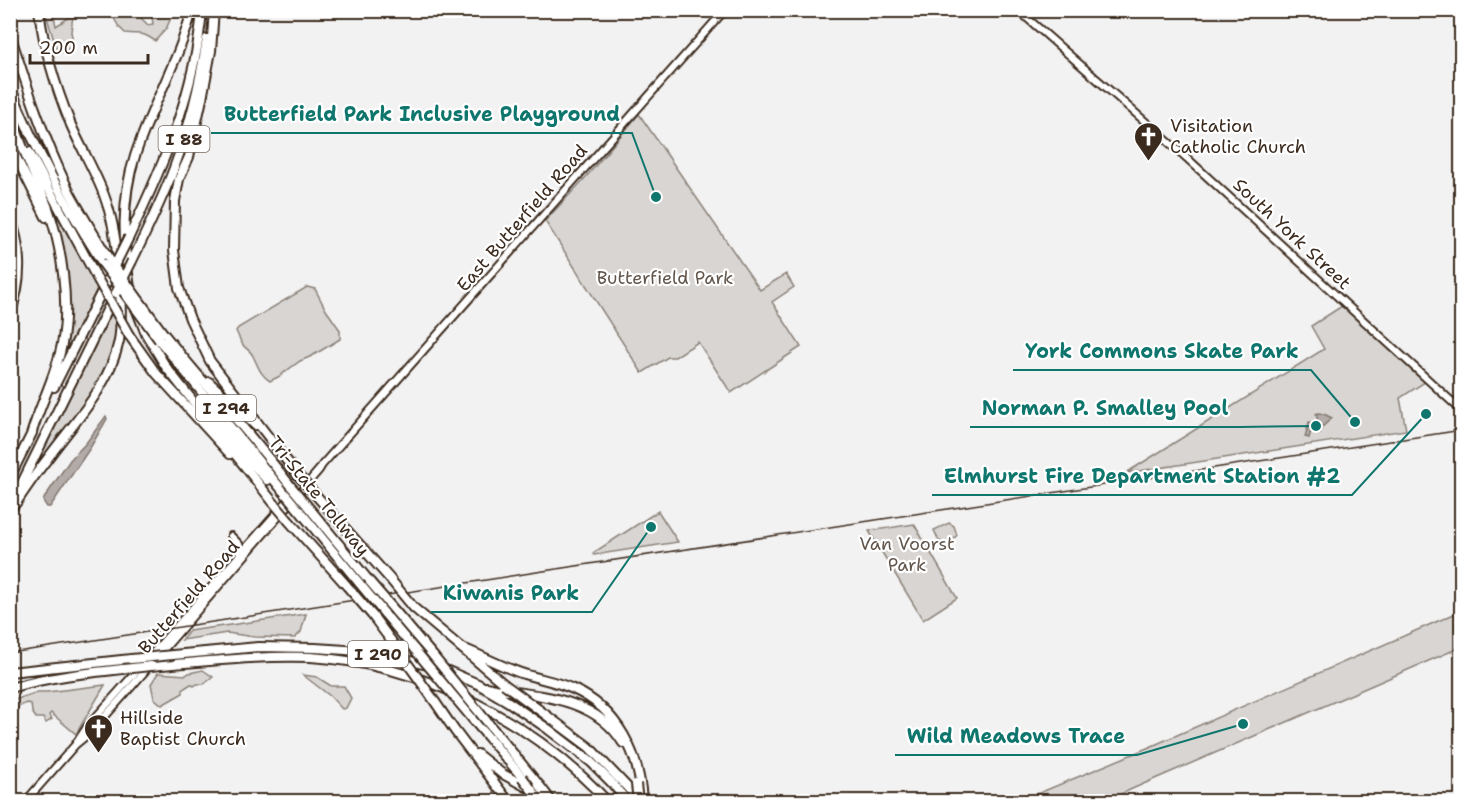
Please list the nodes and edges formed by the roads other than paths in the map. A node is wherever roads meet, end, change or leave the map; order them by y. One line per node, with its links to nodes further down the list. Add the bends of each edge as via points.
1 (39, 10): 26 (highway, via 57,88 109,210 117,250 120,331 110,368 87,409)
2 (192, 10): 17 (highway, via 134,157 124,228 131,293 138,316 150,343)
3 (202, 10): 20 (highway, I 88, bridge, via 193,67 165,160)
4 (213, 10): 21 (highway, via 211,51 202,99 175,201 174,250 179,288 210,361); 26 (highway, I 88, bridge, via 184,139 167,186)
5 (725, 10): 18 (main road, East Butterfield Road)
6 (1018, 10): 19 (main road, South York Street, via 1189,160)
7 (10, 34): 13 (highway, Tri-State Tollway / I 294, via 47,140)
8 (10, 86): 13 (highway, Tri-State Tollway / I 294, via 46,166 80,228)
9 (10, 109): 12 (highway, via 49,210); 25 (highway, bridge, via 32,158 129,335 156,373)
10 (10, 145): 12 (highway, via 44,211)
11 (10, 213): 14 (main road, via 21,266)
12 (60, 259): 20 (highway, via 65,300 62,343)
13 (105, 260): 15 (highway, Tri-State Tollway / I 294, bridge)
14 (10, 317)
15 (161, 337): 16 (highway, Tri-State Tollway / I 294); 24 (highway, Tri-State Tollway / I 294)
16 (189, 364): 21 (highway); 27 (highway, Tri-State Tollway / I 294, bridge, via 260,446 289,484)
17 (176, 378): 24 (highway); 25 (highway)
18 (388, 392): 22 (main road, Butterfield Road)
19 (1461, 411)
20 (31, 435): 23 (highway, I 88)
21 (271, 440): 30 (highway, bridge, via 414,608)
22 (322, 465): 29 (main road, Butterfield Road); 35 (main road, Butterfield Road, via 133,685)
23 (10, 477)
24 (281, 493): 27 (highway, Tri-State Tollway / I 294, bridge)
25 (273, 502): 34 (highway, bridge, via 372,615)
26 (10, 507)
27 (300, 509): 39 (highway, Tri-State Tollway / I 294, bridge); 40 (highway, Tri-State Tollway / I 294, bridge, via 370,582)
28 (231, 536): 29 (main road, via 241,550)
29 (237, 556): 35 (main road, Butterfield Road)
30 (460, 647): 36 (highway, via 522,673 569,687 595,702 615,721 629,743 638,769); 43 (highway, bridge, via 589,747)
31 (10, 672): 32 (highway, I 290, bridge, via 284,647 374,653 441,668)
32 (478, 684): 36 (highway, via 553,698 593,713 626,746); 42 (highway, I 290, via 527,714 591,762)
33 (10, 688): 41 (highway, I 290, bridge, via 63,676 251,658 350,661 408,674 476,704 540,742)
34 (455, 731): 38 (highway); 40 (highway, via 487,764)
35 (75, 745): 37 (main road, Butterfield Road)
36 (639, 787): 43 (highway, bridge)
37 (25, 801)
38 (509, 801)
39 (541, 801)
40 (554, 801)
41 (608, 801)
42 (628, 801)
43 (640, 801)

